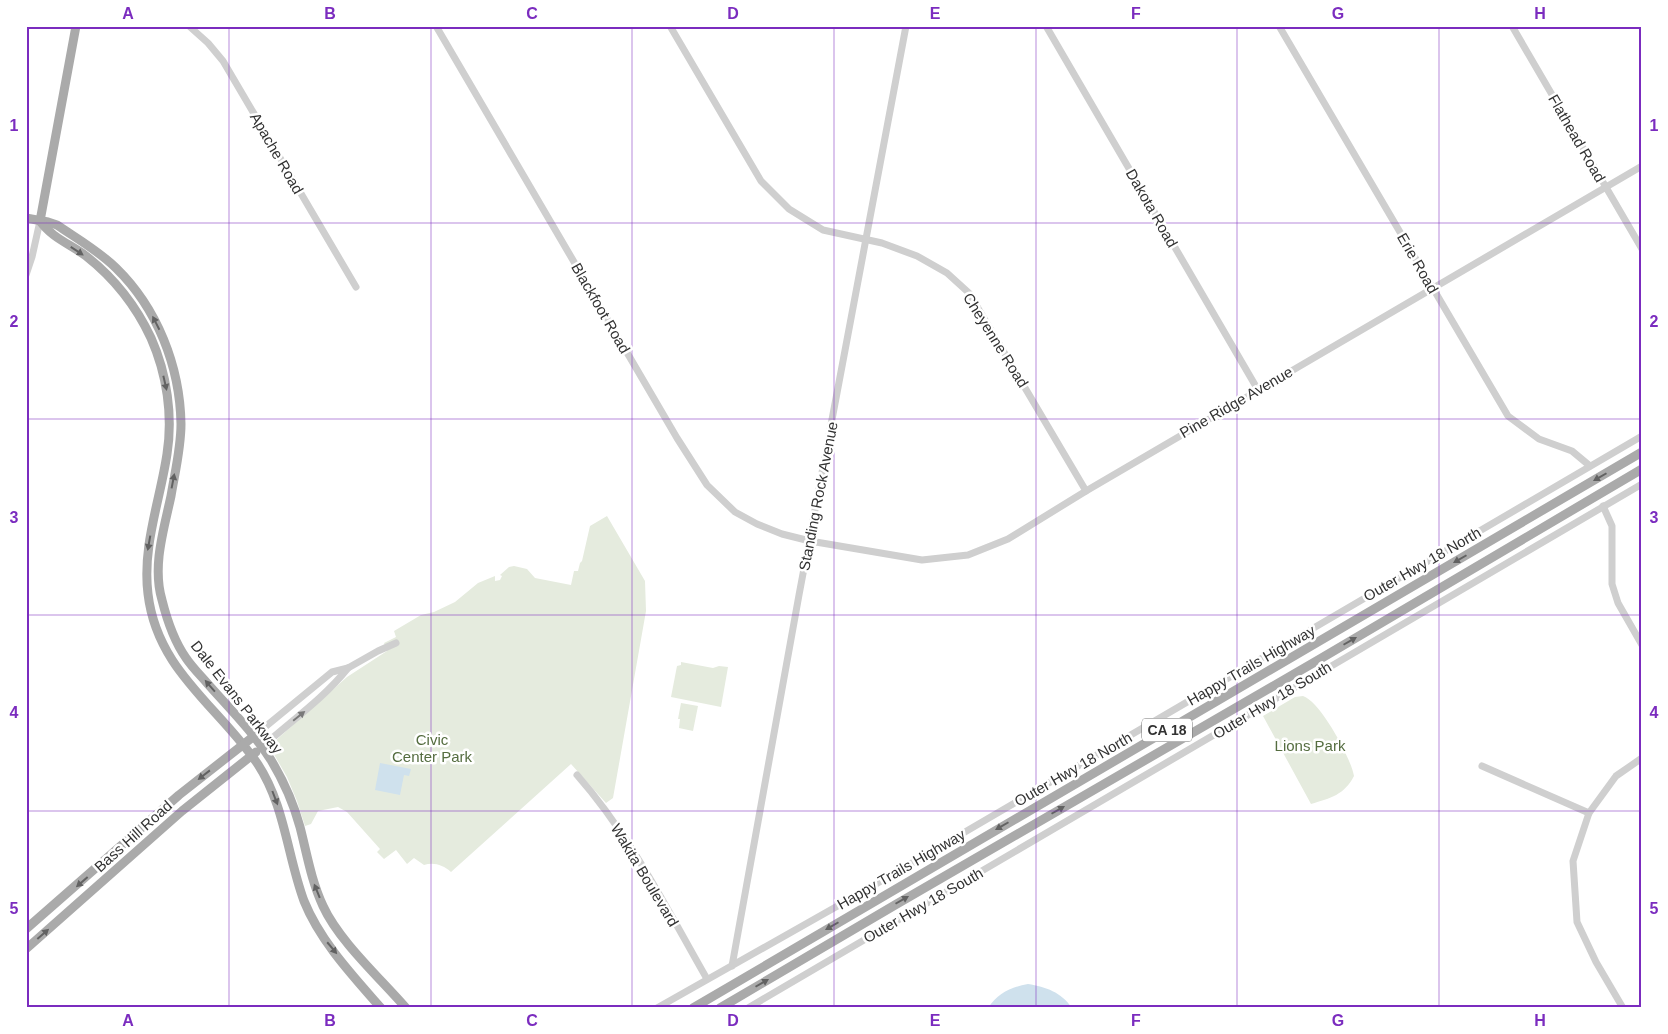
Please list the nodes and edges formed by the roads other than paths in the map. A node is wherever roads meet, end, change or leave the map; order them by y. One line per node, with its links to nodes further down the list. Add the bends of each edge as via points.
1 (76, 26): 12 (main road)
2 (189, 26): 16 (street, Apache Road, via 223,61)
3 (436, 26): 26 (street, Blackfoot Road, via 707,485 735,512 782,534)
4 (670, 26): 13 (street, Cheyenne Road, via 761,181 789,209 823,230)
5 (906, 26): 13 (street, Standing Rock Avenue)
6 (1046, 26): 18 (street, Dakota Road)
7 (1279, 26): 17 (street, Erie Road)
8 (1512, 26): 10 (street, Flathead Road)
9 (1642, 166): 10 (street, Pine Ridge Avenue)
10 (1606, 188): 14 (street, Flathead Road); 17 (street, Pine Ridge Avenue)
11 (26, 218): 12 (main road, Dale Evans Parkway)
12 (40, 221): 15 (street); 30 (main road, Dale Evans Parkway, one-way to 12, via 186,659 171,630 160,592 158,565 181,424 178,391 163,337 148,308 115,267 56,225); 31 (main road, Dale Evans Parkway, one-way to 31, via 47,231 86,256 112,280 138,314 151,339 162,369 169,420 168,452 147,555 150,608 158,635 182,676)
13 (867, 240): 24 (street, Cheyenne Road, via 917,256 947,273 969,293); 26 (street, Standing Rock Avenue)
14 (1642, 249)
15 (26, 275)
16 (356, 287)
17 (1433, 288): 18 (street, Pine Ridge Avenue); 21 (street, Erie Road, via 1508,416 1539,439 1572,451)
18 (1258, 390): 24 (street, Pine Ridge Avenue)
19 (1642, 436): 21 (street, Outer Hwy 18 North)
20 (1642, 452): 45 (main road, Happy Trails Highway / CA 18, one-way to 45)
21 (1590, 466): 40 (street, Outer Hwy 18 North)
22 (1642, 469): 46 (main road, Happy Trails Highway / CA 18, one-way to 22)
23 (1642, 484): 25 (street, Outer Hwy 18 South)
24 (1086, 490): 26 (street, Pine Ridge Avenue, via 1008,539 968,555 922,560)
25 (1603, 506): 28 (street, via 1612,526 1612,584 1618,603); 47 (street, Outer Hwy 18 South)
26 (810, 541): 40 (street, Standing Rock Avenue)
27 (396, 643): 29 (street)
28 (1642, 645)
29 (348, 668): 30 (street, via 332,672); 32 (street, one-way to 29, via 317,701)
30 (254, 736): 31 (main road, Bass Hill Road); 32 (main road, Dale Evans Parkway)
31 (242, 745): 33 (main road, Dale Evans Parkway); 38 (main road, Bass Hill Road, one-way to 38, via 179,794)
32 (262, 747): 33 (main road, Bass Hill Road); 43 (main road, Dale Evans Parkway, one-way to 32, via 336,928 324,908 312,880 291,802)
33 (251, 756): 39 (main road, Bass Hill Road, one-way to 33, via 182,811); 42 (main road, Dale Evans Parkway, one-way to 42, via 269,783 282,817 306,904 326,941)
34 (1642, 758): 37 (street, via 1616,776)
35 (1482, 766): 37 (street)
36 (577, 775): 41 (street, Wakita Boulevard, via 599,801 640,863)
37 (1589, 813): 48 (street, via 1573,861 1578,922)
38 (26, 929)
39 (26, 949)
40 (732, 966): 41 (street, Outer Hwy 18 North)
41 (707, 979): 44 (street, Outer Hwy 18 North)
42 (381, 1008)
43 (406, 1008)
44 (657, 1008)
45 (693, 1008)
46 (720, 1008)
47 (748, 1008)
48 (1622, 1008)

